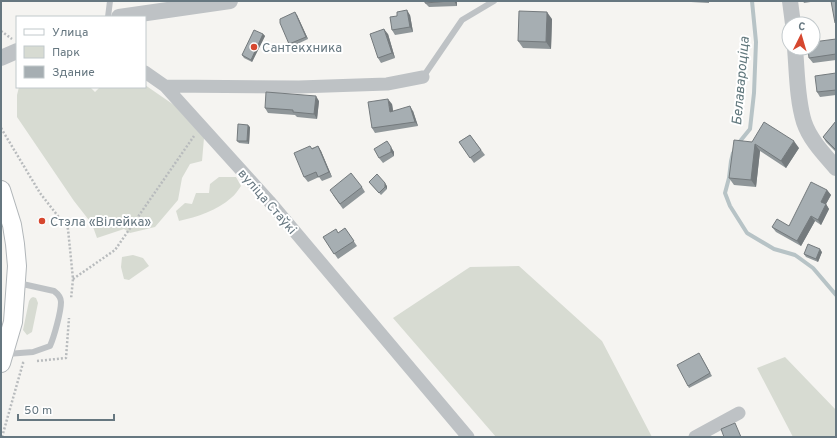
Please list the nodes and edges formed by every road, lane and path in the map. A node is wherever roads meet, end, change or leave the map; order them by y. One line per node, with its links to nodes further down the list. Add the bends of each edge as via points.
1 (110, 1): 5 (lane)
2 (230, 1): 6 (street)
3 (494, 1): 14 (lane, via 462,20)
4 (790, 1): 7 (street)
5 (108, 16)
6 (126, 16)
7 (791, 16)
8 (1, 31): 9 (path)
9 (16, 42)
10 (16, 51): 12 (street)
11 (796, 56): 18 (street, via 804,123 819,150)
12 (1, 58)
13 (146, 73): 15 (street, вуліца Стаўкі)
14 (423, 77): 15 (street, via 380,85)
15 (165, 86): 16 (street, вуліца Стаўкі)
16 (201, 126): 20 (path, via 115,250); 29 (street, вуліца Стаўкі, via 269,201)
17 (1, 128): 20 (path, via 40,193 68,229)
18 (836, 168)
19 (1, 190): 21 (main road, via 16,244)
20 (73, 279): 22 (path)
21 (16, 283): 24 (lane, via 54,291 61,302 50,346); 25 (main road, via 13,322)
22 (70, 303)
23 (70, 311): 26 (path, via 66,358)
24 (33, 352): 25 (lane); 26 (path)
25 (2, 357)
26 (23, 363): 28 (path)
27 (739, 413): 30 (street)
28 (2, 437)
29 (468, 437)
30 (695, 437)

